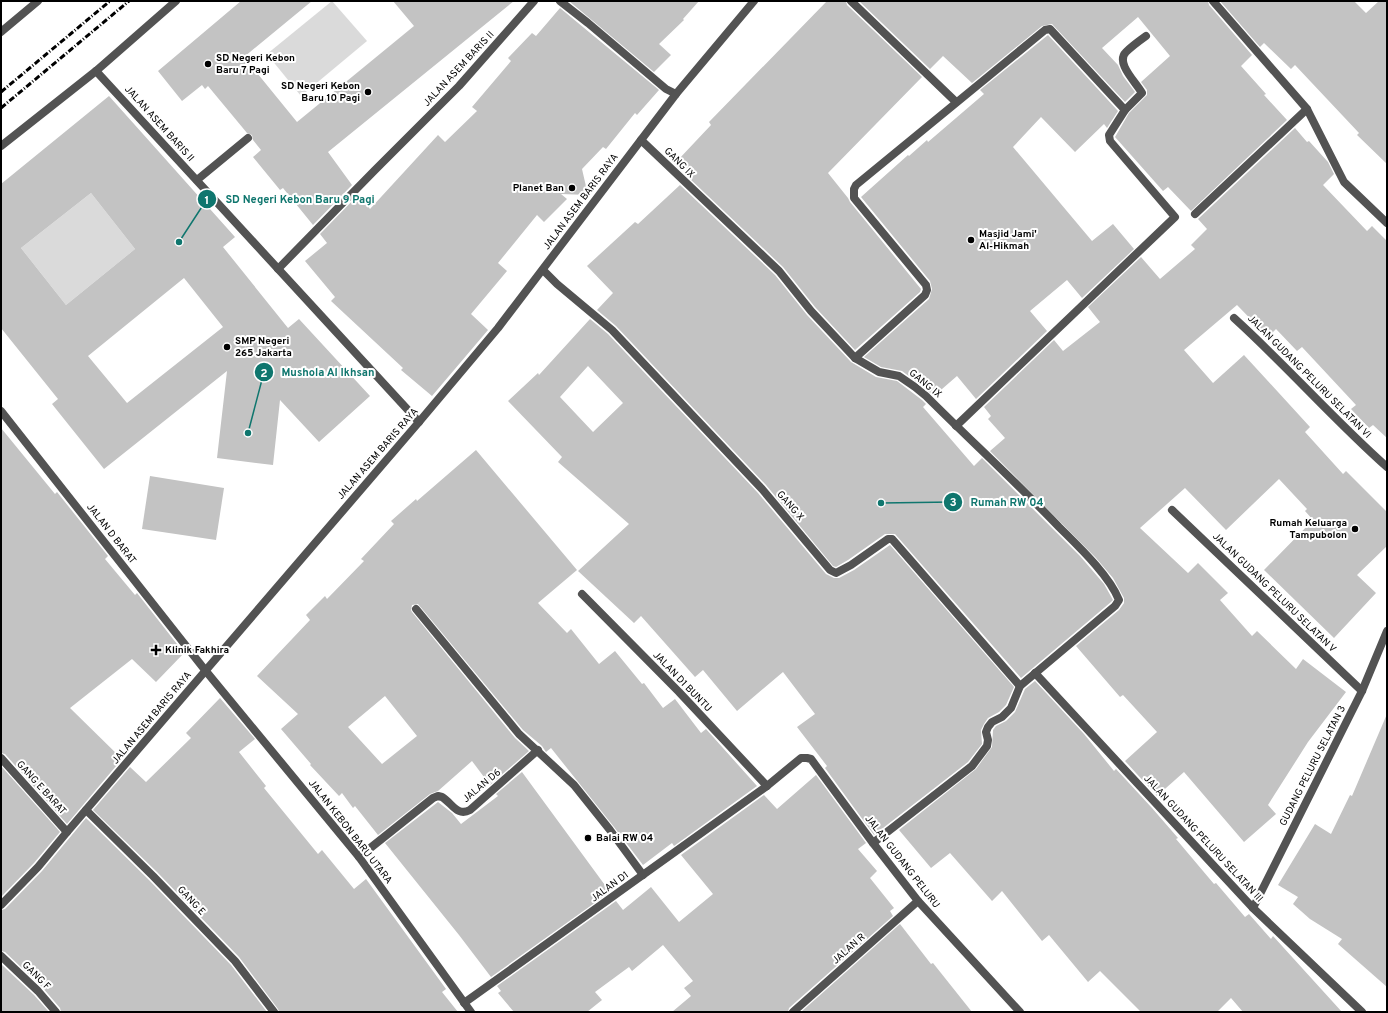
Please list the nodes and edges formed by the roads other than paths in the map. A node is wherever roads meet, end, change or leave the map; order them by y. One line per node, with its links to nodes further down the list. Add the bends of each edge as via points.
1 (38, 1): 8 (street)
2 (176, 1): 10 (street)
3 (534, 1): 21 (street, JALAN ASEM BARIS II, via 459,86)
4 (560, 1): 11 (street, via 666,89)
5 (754, 1): 11 (street, JALAN ASEM BARIS RAYA)
6 (851, 1): 12 (street)
7 (1213, 1): 13 (street)
8 (1, 32)
9 (1146, 36): 14 (street, via 1125,53 1122,60 1142,92)
10 (96, 70): 17 (street); 18 (street, JALAN ASEM BARIS II)
11 (676, 94): 16 (street, JALAN ASEM BARIS RAYA)
12 (956, 102): 14 (street, via 1045,30 1050,29); 24 (street, via 866,175 854,189 854,198 926,285 927,290 925,295)
13 (1307, 109): 19 (street); 20 (street, via 1344,182)
14 (1125, 110): 27 (street, via 1109,135 1110,141 1175,217)
15 (248, 138): 18 (street)
16 (641, 140): 22 (street, JALAN ASEM BARIS RAYA); 24 (street, GANG IX, via 778,271)
17 (1, 146)
18 (197, 180): 21 (street, JALAN ASEM BARIS II)
19 (1195, 214)
20 (1387, 223)
21 (278, 269): 26 (street, JALAN ASEM BARIS II)
22 (543, 270): 26 (street, JALAN ASEM BARIS RAYA); 35 (street, GANG X, via 612,330 762,489 830,570 836,573 888,539 892,539)
23 (1234, 318): 28 (street, JALAN GUDANG PELURU SELATAN VI, via 1262,343 1356,440)
24 (854, 358): 27 (street, GANG IX, via 879,372 899,376 915,387)
25 (1, 411): 33 (street, JALAN D BARAT)
26 (419, 422): 33 (street, JALAN ASEM BARIS RAYA)
27 (956, 426): 34 (street, GANG IX, via 1022,488 1078,546 1098,568 1119,600)
28 (1387, 467)
29 (1172, 510): 36 (street, JALAN GUDANG PELURU SELATAN V)
30 (582, 594): 39 (street, JALAN D1 BUNTU)
31 (416, 609): 37 (street, via 519,734)
32 (1387, 630): 36 (street, GUDANG PELURU SELATAN 3)
33 (205, 670): 40 (street, JALAN ASEM BARIS RAYA); 43 (street, JALAN KEBON BARU UTARA)
34 (1035, 673): 35 (street); 47 (street, JALAN GUDANG PELURU SELATAN III)
35 (1020, 686): 42 (street, via 1011,708 988,727 987,746 972,766)
36 (1362, 691): 47 (street, GUDANG PELURU SELATAN 3)
37 (538, 750): 43 (street, JALAN D6, via 470,810 460,812 442,797 433,798); 44 (street, via 574,785)
38 (1, 758): 41 (street, GANG E BARAT)
39 (767, 786): 42 (street, JALAN GUDANG PELURU, via 801,758 811,759); 44 (street, JALAN D1)
40 (86, 810): 41 (street, JALAN ASEM BARIS RAYA); 51 (street, GANG E, via 235,961)
41 (67, 832): 46 (street, JALAN ASEM BARIS RAYA)
42 (873, 843): 45 (street, JALAN GUDANG PELURU)
43 (359, 857): 49 (street, JALAN KEBON BARU UTARA)
44 (643, 875): 49 (street, JALAN D1)
45 (918, 901): 53 (street, JALAN R); 54 (street, JALAN GUDANG PELURU)
46 (1, 905)
47 (1253, 908): 55 (street, JALAN GUDANG PELURU SELATAN III)
48 (1, 956): 50 (street, GANG F)
49 (464, 1003): 52 (street, JALAN KEBON BARU UTARA)
50 (56, 1012)
51 (274, 1012)
52 (471, 1012)
53 (793, 1012)
54 (1020, 1012)
55 (1362, 1012)

